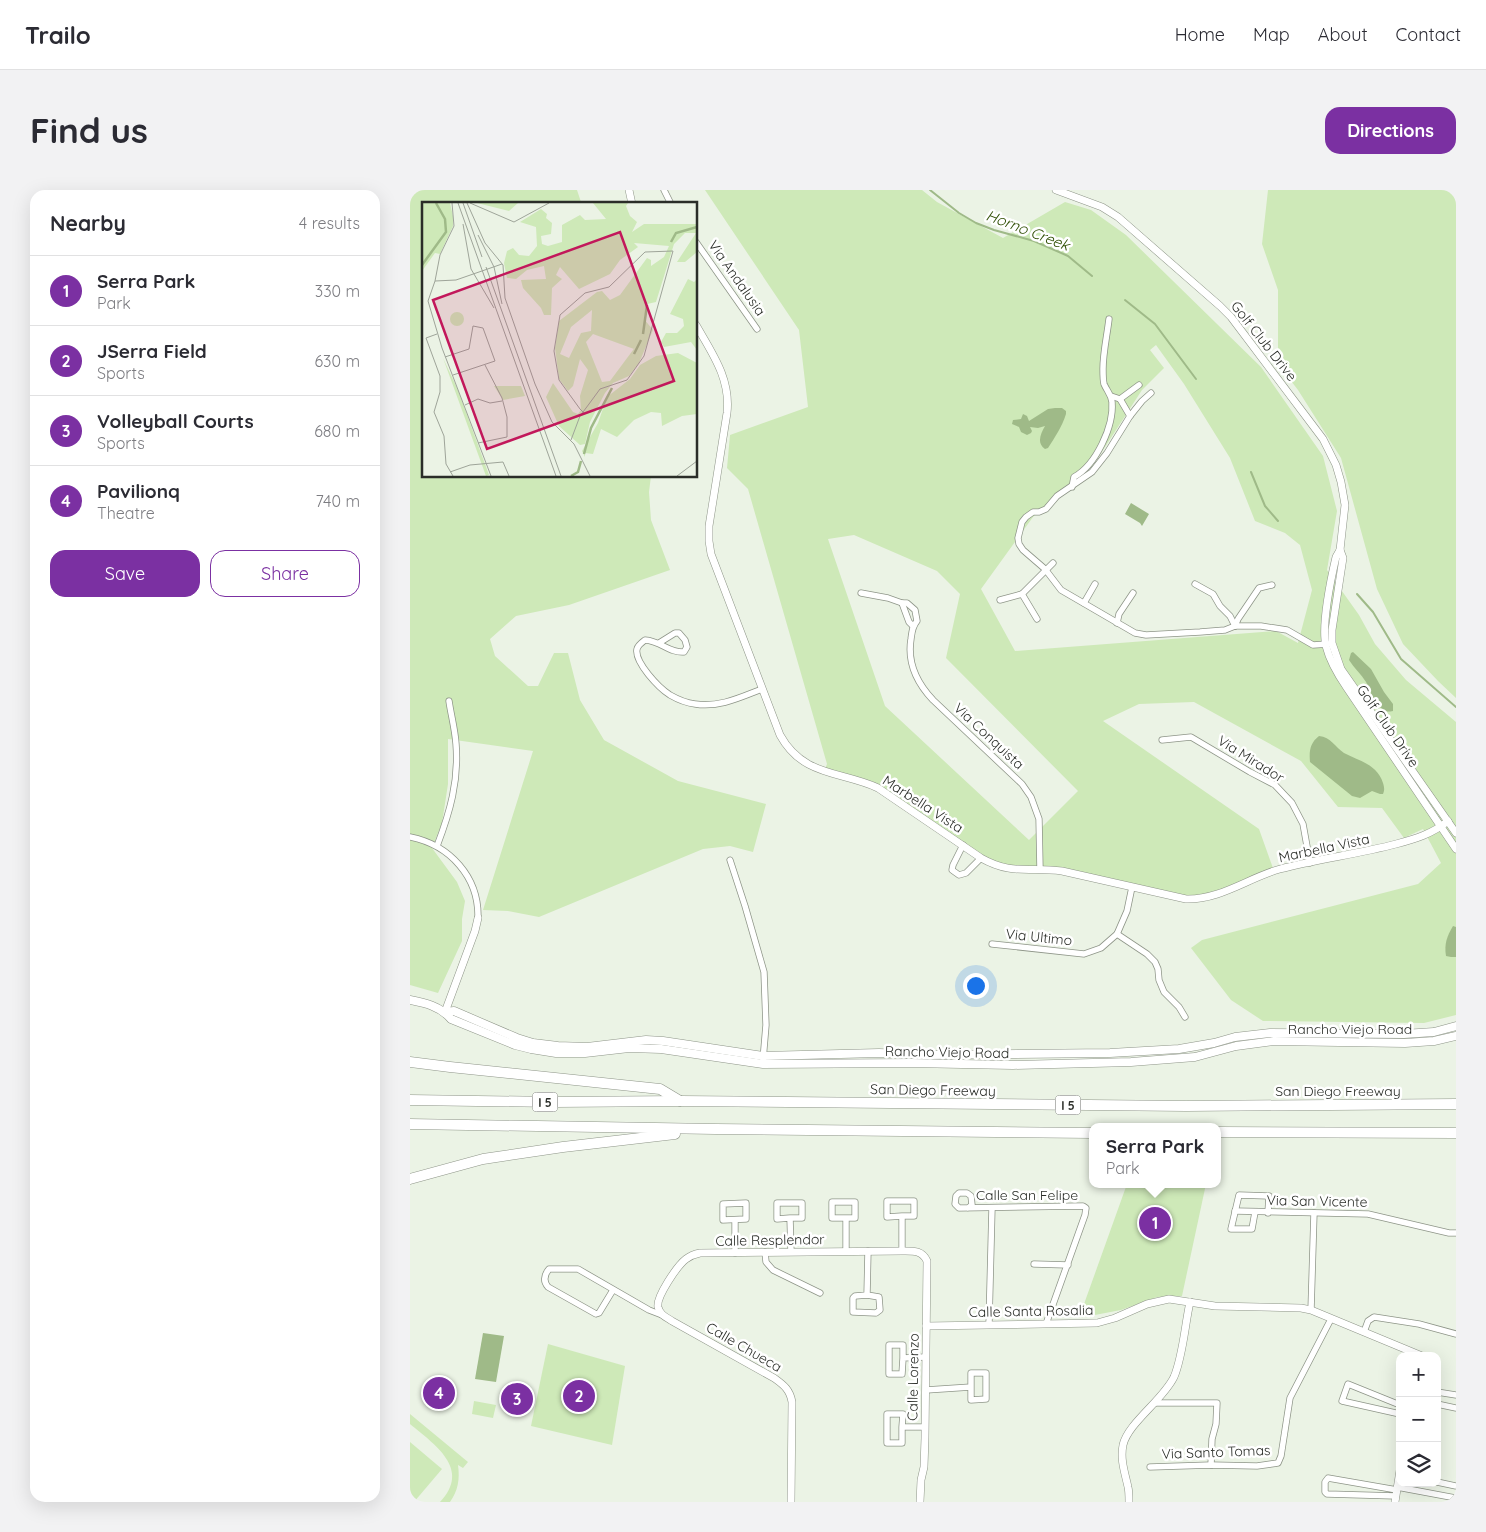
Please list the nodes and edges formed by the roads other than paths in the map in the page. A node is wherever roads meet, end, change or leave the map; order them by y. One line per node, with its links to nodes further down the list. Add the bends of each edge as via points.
1 (664, 190): 3 (street)
2 (1056, 190): 30 (street, Golf Club Drive, via 1102,207 1118,217 1220,306 1323,439 1336,465 1345,505 1340,550 1343,558)
3 (670, 202)
4 (698, 245): 7 (street, Via Andalusia)
5 (1108, 320): 10 (street, via 1103,369 1104,383)
6 (698, 329): 31 (street, Marbella Vista, via 723,374 728,397 709,526 709,547)
7 (757, 329)
8 (1139, 385): 11 (street)
9 (1151, 393): 12 (street)
10 (1111, 396): 11 (street); 13 (street, via 1109,424 1099,452 1074,477)
11 (1120, 399): 12 (street)
12 (1130, 416): 13 (street, via 1092,472)
13 (1072, 487): 15 (street, via 1046,509 1033,512 1022,522 1019,544)
14 (1053, 563): 15 (street)
15 (1045, 570): 21 (street); 24 (street, via 1059,588)
16 (1095, 584): 24 (street)
17 (1195, 584): 28 (street, via 1213,594)
18 (1272, 585): 28 (street, via 1259,588)
19 (862, 592): 23 (street)
20 (1133, 593): 26 (street)
21 (1022, 594): 22 (street); 25 (street)
22 (1000, 600)
23 (902, 603): 27 (street); 27 (street, Via Conquista, via 915,610 917,621)
24 (1084, 603): 26 (street)
25 (1037, 619)
26 (1117, 623): 28 (street, via 1131,632 1146,635 1219,631)
27 (913, 626): 44 (street, Via Conquista, via 910,661 923,689 1022,784 1031,797 1039,819)
28 (1235, 626): 30 (street, via 1282,628 1310,644)
29 (660, 643): 29 (street, via 678,653 687,647 680,633); 31 (street, via 645,640 636,650 638,657 653,681 680,700 714,705)
30 (1329, 644): 34 (street, Golf Club Drive, via 1341,669); 35 (street, Golf Club Drive, via 1334,670)
31 (762, 689): 38 (street, Marbella Vista, via 780,735 800,760 818,770 878,788)
32 (449, 701): 39 (street, via 456,742 456,770 453,798)
33 (1162, 740): 43 (street, Via Mirador, via 1191,737 1274,785 1292,803 1303,824)
34 (1448, 821): 35 (street, Marbella Vista); 36 (street, Golf Club Drive)
35 (1441, 827): 40 (street, Golf Club Drive); 43 (street, Marbella Vista, via 1417,839)
36 (1456, 833)
37 (410, 837): 39 (street)
38 (963, 845): 41 (street, Marbella Vista); 41 (street, via 952,870 959,875 966,873)
39 (437, 846): 46 (street, via 456,861 470,881 478,904)
40 (1456, 849)
41 (981, 858): 44 (street, Marbella Vista, via 1009,869)
42 (730, 860): 55 (street, via 764,972 766,1025)
43 (1310, 863): 45 (street, Marbella Vista, via 1274,871 1200,899)
44 (1040, 869): 45 (street, Marbella Vista, via 1062,870)
45 (1132, 887): 47 (street, Via Ultimo, via 1127,911)
46 (478, 918): 50 (street)
47 (1117, 934): 48 (street, Via Ultimo, via 1101,948 1084,954); 51 (street, via 1155,962 1164,992)
48 (992, 944)
49 (410, 1000): 50 (main road, Rancho Viejo Road, via 427,1003)
50 (446, 1012): 54 (main road, Rancho Viejo Road, via 454,1011 517,1038 558,1046)
51 (1185, 1018)
52 (1456, 1026): 55 (main road, Rancho Viejo Road, via 1434,1032 1404,1034 1270,1033 1180,1049 1110,1053)
53 (1456, 1036): 57 (main road, Rancho Viejo Road, via 1405,1043 1267,1042 1195,1057 1131,1062)
54 (647, 1044): 55 (main road, Rancho Viejo Road, via 681,1042); 57 (main road, Rancho Viejo Road)
55 (763, 1056): 57 (street)
56 (410, 1062): 59 (highway, via 660,1089)
57 (763, 1064)
58 (410, 1100): 59 (highway, San Diego Freeway / I 5)
59 (681, 1101): 60 (highway, San Diego Freeway / I 5, via 1186,1106)
60 (1456, 1104)
61 (410, 1124): 62 (highway, I 5)
62 (715, 1129): 64 (highway, I 5); 66 (highway, via 484,1159)
63 (1221, 1132): 65 (highway)
64 (1089, 1133)
65 (1456, 1133)
66 (410, 1179)
67 (968, 1208): 68 (street, Calle San Felipe)
68 (992, 1208): 86 (street, Calle San Felipe, via 1086,1208); 94 (street)
69 (1235, 1212): 70 (street, Via San Vicente); 70 (street, via 1231,1229 1252,1229); 71 (street, via 1239,1195 1269,1196)
70 (1255, 1212): 71 (street, Via San Vicente)
71 (1268, 1213): 72 (street, Via San Vicente)
72 (1314, 1213): 77 (street, Via San Vicente, via 1368,1214); 91 (street)
73 (902, 1216): 73 (street, via 887,1217 886,1201 914,1201 914,1216); 79 (street)
74 (790, 1218): 74 (street, via 802,1218 802,1203 777,1204 777,1219); 81 (street)
75 (846, 1218): 75 (street, via 832,1218 832,1202 855,1202 855,1218); 82 (street)
76 (735, 1220): 76 (street, via 746,1219 746,1203 723,1204 723,1220); 83 (street)
77 (1456, 1234)
78 (868, 1251): 79 (street, Calle Resplendor); 82 (street, Calle Resplendor); 89 (street)
79 (902, 1251): 84 (street, Calle Resplendor)
80 (765, 1252): 81 (street, Calle Resplendor); 83 (street, Calle Resplendor); 88 (street, via 766,1262 773,1270)
81 (790, 1252): 82 (street, Calle Resplendor)
82 (846, 1252)
83 (735, 1253): 92 (street, Calle Resplendor, via 700,1253 684,1260 660,1298 658,1304)
84 (921, 1253): 96 (street, Calle Lorenzo, via 926,1261)
85 (1034, 1264): 86 (street)
86 (1068, 1265): 95 (street)
87 (613, 1290): 87 (street, Calle Chueca, via 596,1314 548,1287 544,1277 549,1269 578,1269); 92 (street, Calle Chueca)
88 (820, 1293)
89 (867, 1295): 89 (street, via 879,1297 880,1310 876,1314 852,1310 853,1298)
90 (1190, 1302): 91 (street, Calle Santa Rosalia); 95 (street, Calle Santa Rosalia, via 1169,1298 1097,1322); 106 (street, via 1173,1378)
91 (1311, 1310): 93 (street, Calle Santa Rosalia)
92 (662, 1315): 119 (street, Calle Chueca, via 774,1378 790,1392)
93 (1331, 1319): 97 (street, Calle Santa Rosalia); 113 (street, Via Santo Tomas, via 1290,1398 1278,1463)
94 (989, 1324): 95 (street, Calle Santa Rosalia); 96 (street, Calle Santa Rosalia)
95 (1046, 1324)
96 (926, 1326): 100 (street, Calle Lorenzo)
97 (1364, 1332): 98 (street, via 1368,1321 1374,1317); 99 (street, Calle Santa Rosalia)
98 (1456, 1334)
99 (1412, 1352)
100 (925, 1357): 101 (street); 103 (street, Calle Lorenzo)
101 (903, 1358): 101 (street, via 903,1345 889,1345 889,1374 902,1374)
102 (971, 1387): 102 (street, via 971,1400 986,1399 986,1373 971,1373); 103 (street)
103 (926, 1390): 112 (street, Calle Lorenzo)
104 (1441, 1393): 105 (street)
105 (1456, 1395)
106 (1155, 1403): 113 (street, via 1217,1404); 121 (street, via 1127,1434 1123,1445)
107 (1396, 1403): 110 (street, via 1348,1384 1342,1401)
108 (1441, 1405): 109 (street)
109 (1456, 1408)
110 (1396, 1413)
111 (902, 1427): 111 (street, via 903,1414 887,1414 887,1443 902,1443); 112 (street)
112 (925, 1427): 120 (street, Calle Lorenzo)
113 (1211, 1465): 114 (street, Via Santo Tomas)
114 (1150, 1467)
115 (1441, 1483): 116 (street)
116 (1456, 1486)
117 (1396, 1494): 117 (street, via 1328,1478 1325,1482 1327,1494); 118 (street)
118 (1456, 1498)
119 (791, 1502)
120 (920, 1502)
121 (1129, 1502)

